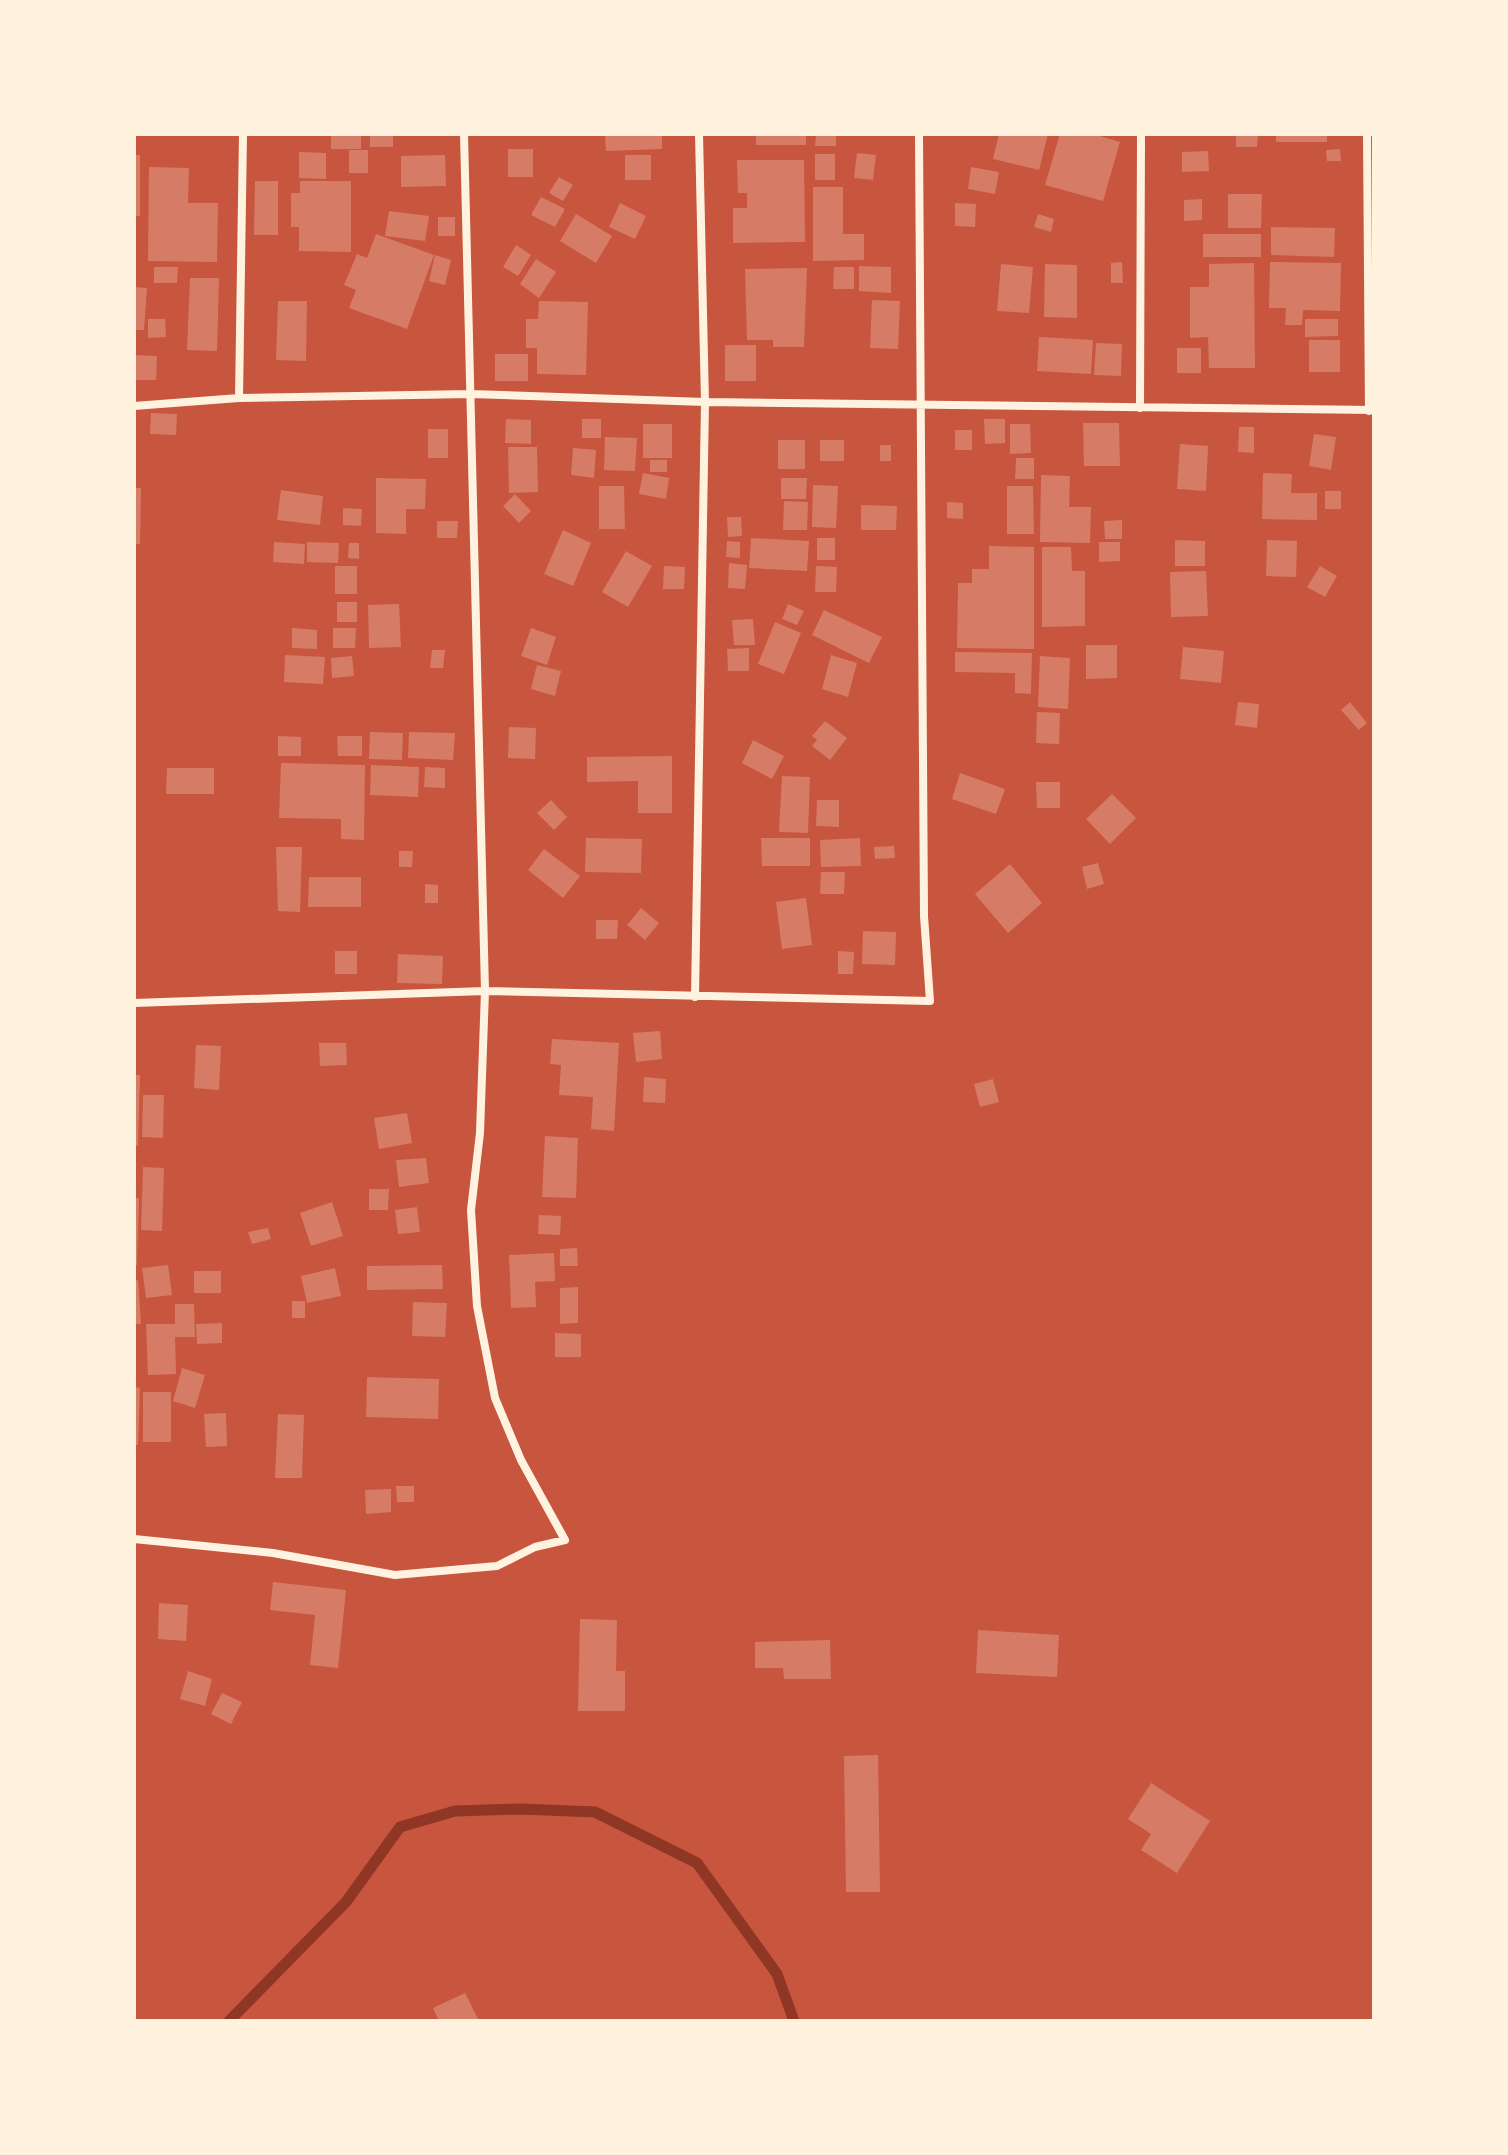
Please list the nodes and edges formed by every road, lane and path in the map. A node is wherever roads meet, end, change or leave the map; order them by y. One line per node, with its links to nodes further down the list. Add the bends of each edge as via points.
1 (243, 134): 8 (street)
2 (464, 134): 7 (street)
3 (699, 134): 9 (street)
4 (919, 134): 10 (street)
5 (1141, 134): 12 (street)
6 (1367, 134): 13 (street)
7 (471, 394): 8 (street); 9 (street); 14 (street)
8 (239, 398): 11 (street)
9 (705, 402): 10 (street); 15 (street)
10 (919, 404): 12 (street); 15 (street, via 924,916 930,1001)
11 (134, 406)
12 (1140, 408): 13 (street)
13 (1372, 410)
14 (485, 991): 15 (street); 16 (street); 17 (street, via 480,1133 471,1210 477,1306 495,1398 521,1460 565,1540 535,1547 497,1566 395,1575 273,1553)
15 (695, 997)
16 (134, 1003)
17 (134, 1539)

